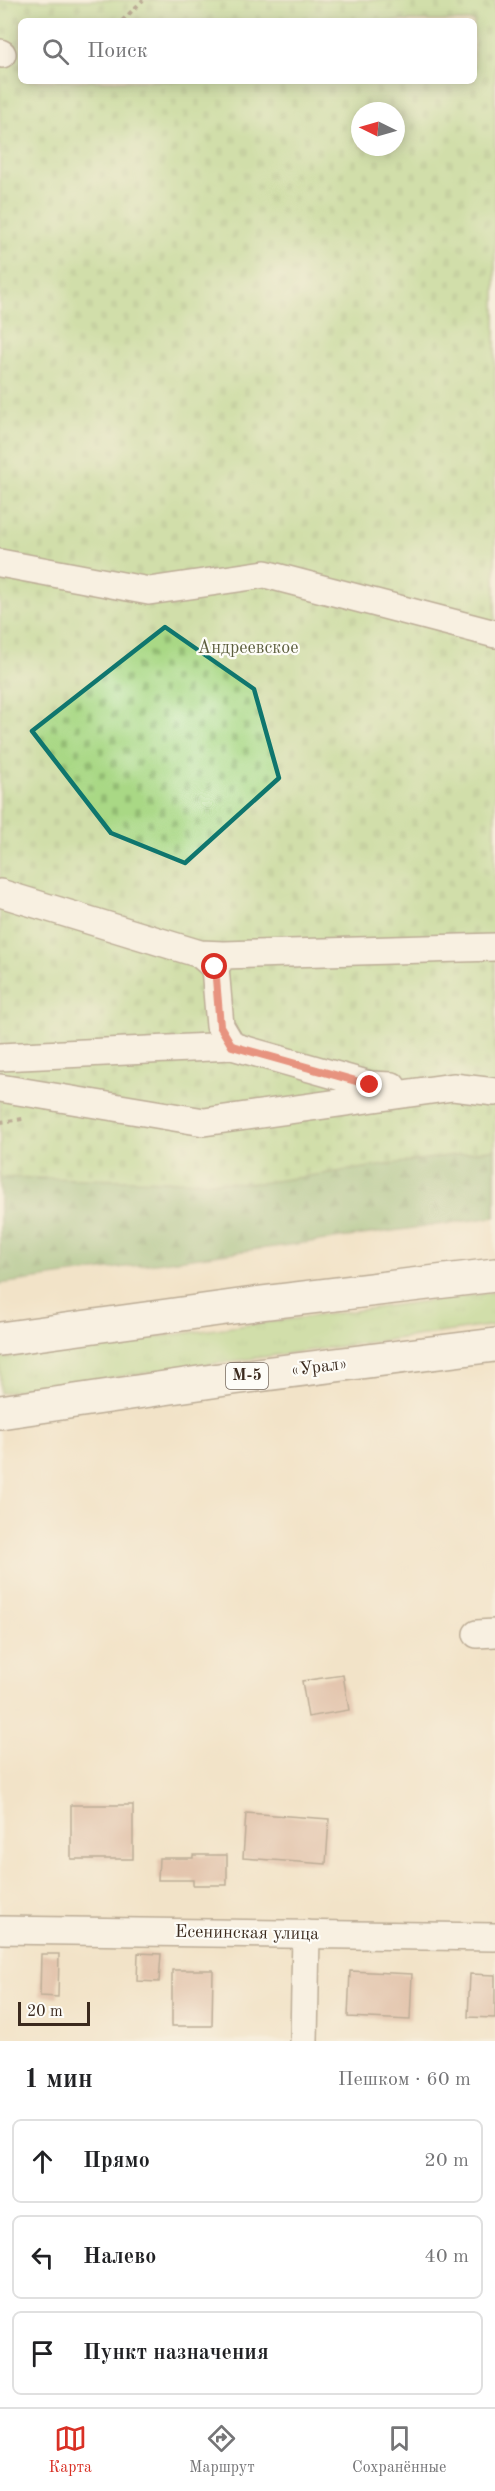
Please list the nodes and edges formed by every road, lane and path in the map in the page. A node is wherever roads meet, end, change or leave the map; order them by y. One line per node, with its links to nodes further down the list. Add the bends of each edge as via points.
1 (143, 0): 2 (path)
2 (125, 18)
3 (0, 562): 4 (street, via 149,591 265,574)
4 (495, 634)
5 (0, 893): 7 (street)
6 (495, 947): 7 (street)
7 (213, 959): 8 (street, via 220,1026)
8 (232, 1046): 9 (street); 10 (street, via 370,1085)
9 (0, 1058)
10 (453, 1087): 11 (street, via 204,1122); 12 (street)
11 (0, 1088)
12 (495, 1092)
13 (495, 1275): 14 (main road)
14 (0, 1340)
15 (495, 1345): 16 (main road, «Урал» / М-5)
16 (0, 1412)
17 (0, 1930): 18 (street, Есенинская улица)
18 (306, 1934): 19 (street, Есенинская улица); 20 (street)
19 (495, 1937)
20 (304, 2041)

